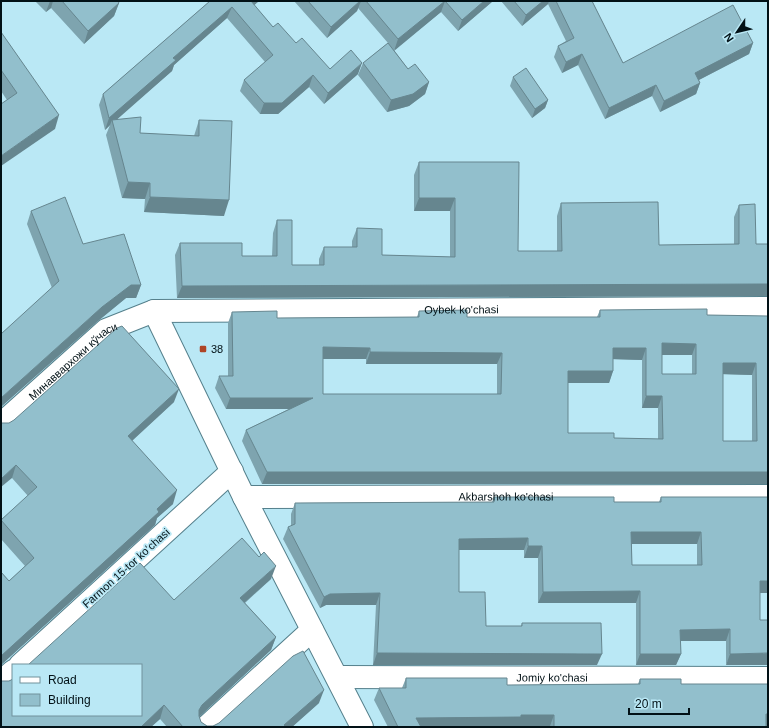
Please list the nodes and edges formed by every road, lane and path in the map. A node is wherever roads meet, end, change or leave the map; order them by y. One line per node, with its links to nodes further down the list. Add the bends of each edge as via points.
1 (768, 308): 2 (street, Oybek ko'chasi)
2 (154, 311): 3 (street, Минаввархожи кўчаси, via 106,330); 4 (street)
3 (1, 424)
4 (232, 471): 6 (street); 8 (street, Farmon 15-tor koʻchasi)
5 (768, 496): 6 (street, Akbarshoh ko'chasi)
6 (244, 497): 7 (street)
7 (312, 630): 10 (street); 13 (street)
8 (21, 664)
9 (12, 673): 12 (street)
10 (337, 677): 11 (street, Jomiy ko'chasi); 14 (street)
11 (768, 678)
12 (1, 682)
13 (206, 727)
14 (362, 727)

